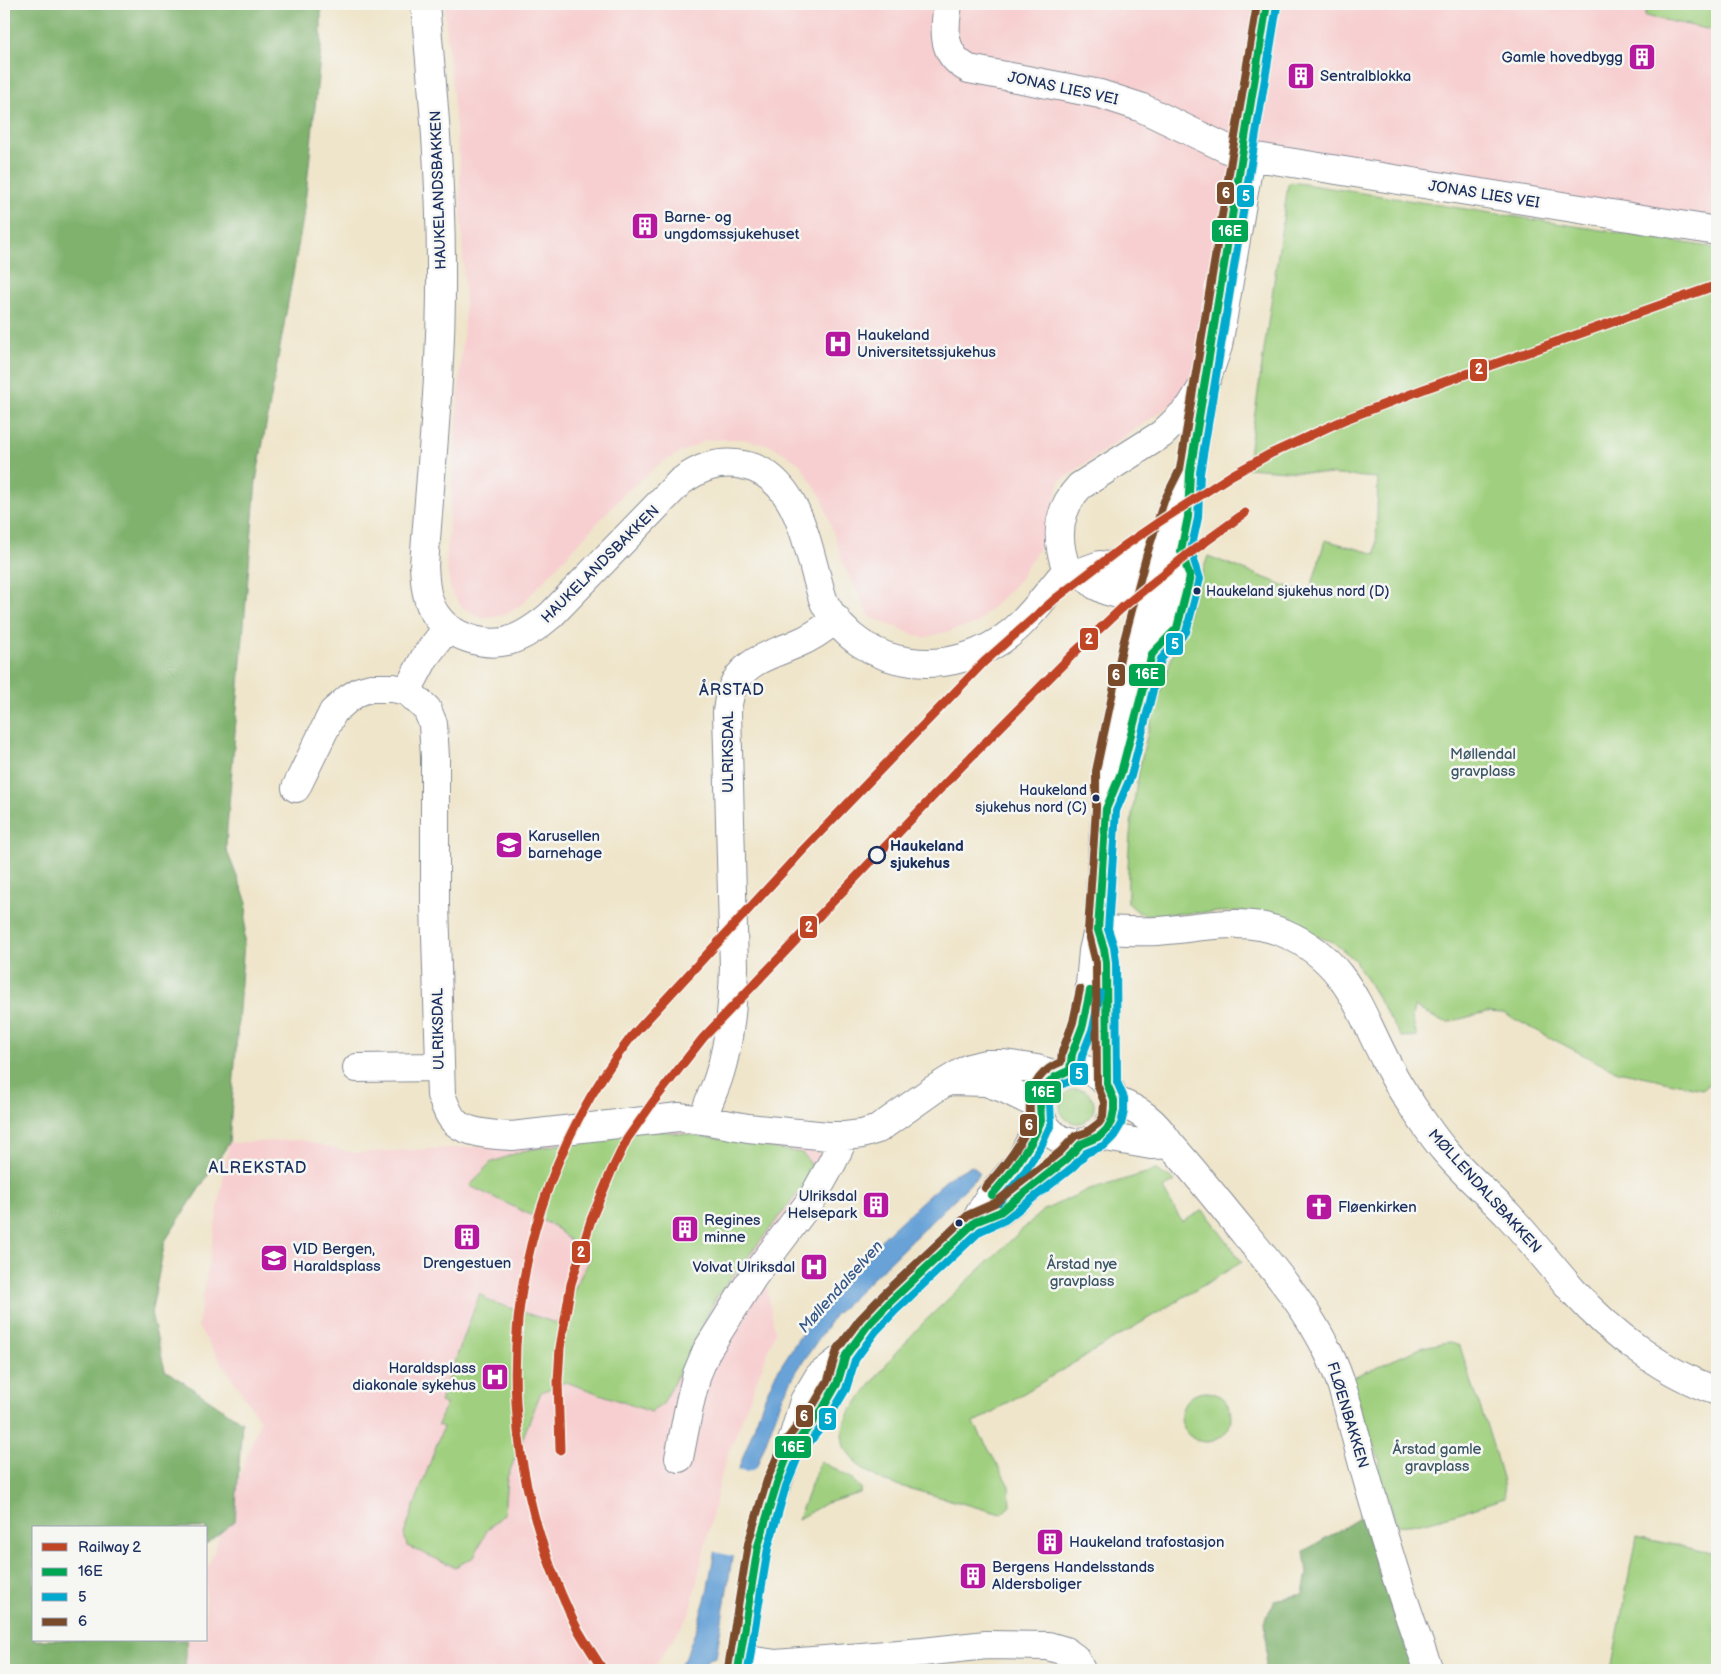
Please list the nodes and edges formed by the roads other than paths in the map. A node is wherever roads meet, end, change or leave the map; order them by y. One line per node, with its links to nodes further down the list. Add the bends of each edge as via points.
1 (425, 4): 10 (street, HAUKELANDSBAKKEN, via 436,125 441,268 440,330 424,566 429,601)
2 (948, 4): 3 (street, JONAS LIES VEI, via 944,28 946,40 957,61 969,69 1100,94 1140,107 1236,153)
3 (1250, 156): 4 (street, JONAS LIES VEI); 7 (street, via 1218,346 1206,381 1190,407 1162,434 1080,486 1070,496 1060,522 1062,558)
4 (1717, 231)
5 (1164, 533): 6 (street, via 1147,548); 8 (street); 8 (street, via 1172,505 1190,472 1188,517 1181,551)
6 (1110, 566): 7 (street); 8 (street)
7 (1074, 571): 8 (street, via 1108,591); 9 (street, HAUKELANDSBAKKEN, via 1012,632 988,648 957,660 929,662 890,658 863,646)
8 (1155, 590): 13 (street, via 1131,654 1106,772)
9 (836, 619): 10 (street, HAUKELANDSBAKKEN, via 824,603 792,503 770,477 748,466 722,463 706,466 680,482 538,627 522,636 494,642 461,636); 20 (street, ULRIKSDAL, via 798,644 757,660 735,682 729,697 733,1001 718,1079)
10 (447, 628): 11 (street, via 425,657)
11 (407, 691): 12 (street, via 371,688 348,698 334,712); 14 (street, ULRIKSDAL, via 427,709 433,724)
12 (296, 788)
13 (1098, 930): 16 (street, via 1092,951 1088,1007); 18 (street, via 1106,962); 25 (street, MØLLENDALSBAKKEN, via 1157,930 1228,923 1263,926 1301,941 1324,956 1340,974 1391,1072 1445,1152 1509,1217 1576,1294 1610,1326 1660,1363)
14 (439, 1067): 15 (street); 20 (street, ULRIKSDAL, via 440,1095 448,1112 456,1122 485,1134 512,1136 679,1117)
15 (357, 1068)
16 (1063, 1072): 17 (street, ULRIKSDAL, via 985,1064 968,1068); 18 (street, via 1090,1071 1101,1077); 19 (street, via 1047,1084 1041,1094)
17 (950, 1081): 19 (street, via 986,1082 1003,1088); 21 (street, ULRIKSDAL, via 878,1129)
18 (1110, 1092): 22 (street, via 1114,1110 1112,1120 1107,1129); 23 (street, FLØENBAKKEN, via 1160,1128)
19 (1041, 1113): 22 (street, via 1048,1130 1056,1137 1068,1143); 24 (street, via 1020,1161 988,1199)
20 (703, 1120): 21 (street, ULRIKSDAL, via 748,1128)
21 (845, 1136): 26 (street, via 812,1199 753,1277 707,1350 697,1374)
22 (1090, 1140): 23 (street, via 1151,1146); 24 (street, via 1000,1212)
23 (1170, 1144): 29 (street, FLØENBAKKEN, via 1305,1309 1329,1353 1412,1627)
24 (975, 1222): 28 (street, via 890,1302 846,1356 819,1376 804,1401 758,1546)
25 (1717, 1391)
26 (679, 1458)
27 (1073, 1661): 28 (street, via 1048,1646 986,1645 804,1662)
28 (739, 1664)
29 (1429, 1670)

